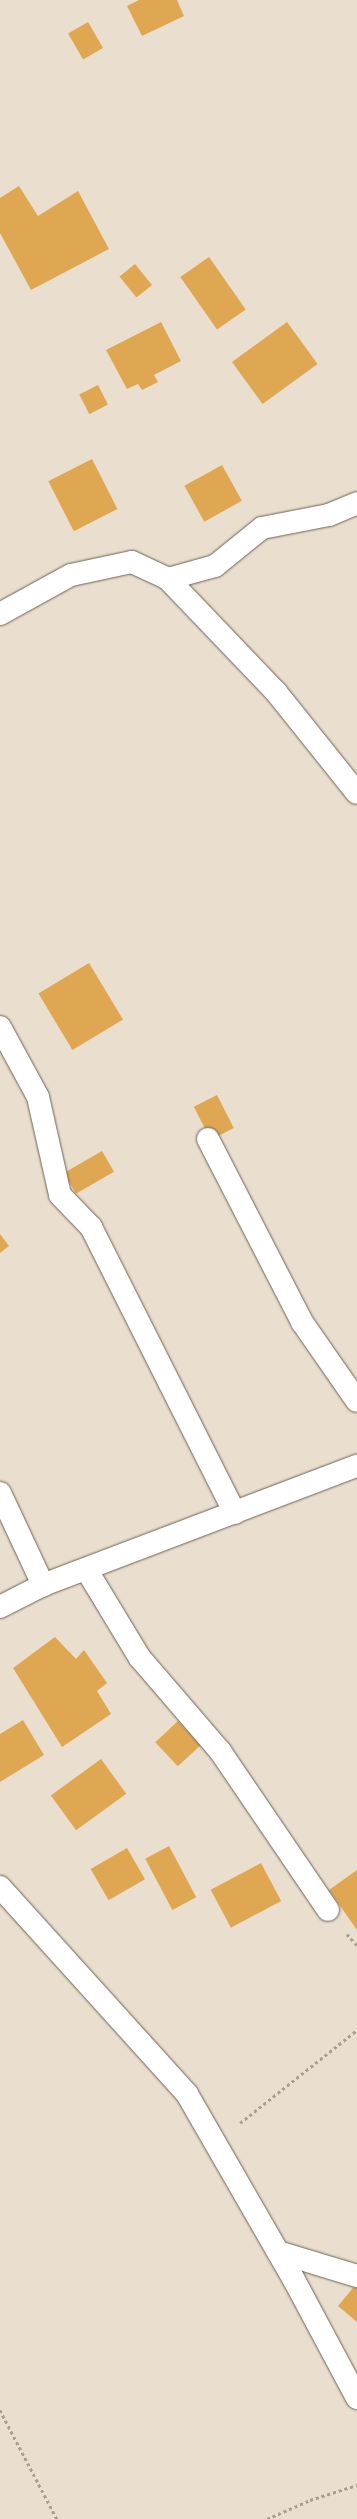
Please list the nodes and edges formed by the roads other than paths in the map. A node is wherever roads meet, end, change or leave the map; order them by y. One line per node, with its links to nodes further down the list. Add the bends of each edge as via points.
1 (357, 503): 2 (street, via 329,515 262,528 215,566)
2 (168, 579): 3 (street, via 132,562 71,575); 4 (street, via 276,692)
3 (0, 614)
4 (357, 793)
5 (0, 1027): 10 (street, via 38,1097 60,1195 91,1227)
6 (208, 1139): 7 (street, via 302,1322)
7 (357, 1401)
8 (357, 1466): 10 (street)
9 (0, 1492): 12 (street)
10 (235, 1513): 11 (street)
11 (86, 1569): 12 (street); 15 (street, via 140,1658 220,1751)
12 (43, 1585): 13 (street)
13 (0, 1606)
14 (0, 1888): 16 (street, via 187,2094)
15 (328, 1910)
16 (278, 2252): 17 (street); 18 (street)
17 (357, 2276)
18 (357, 2398)

